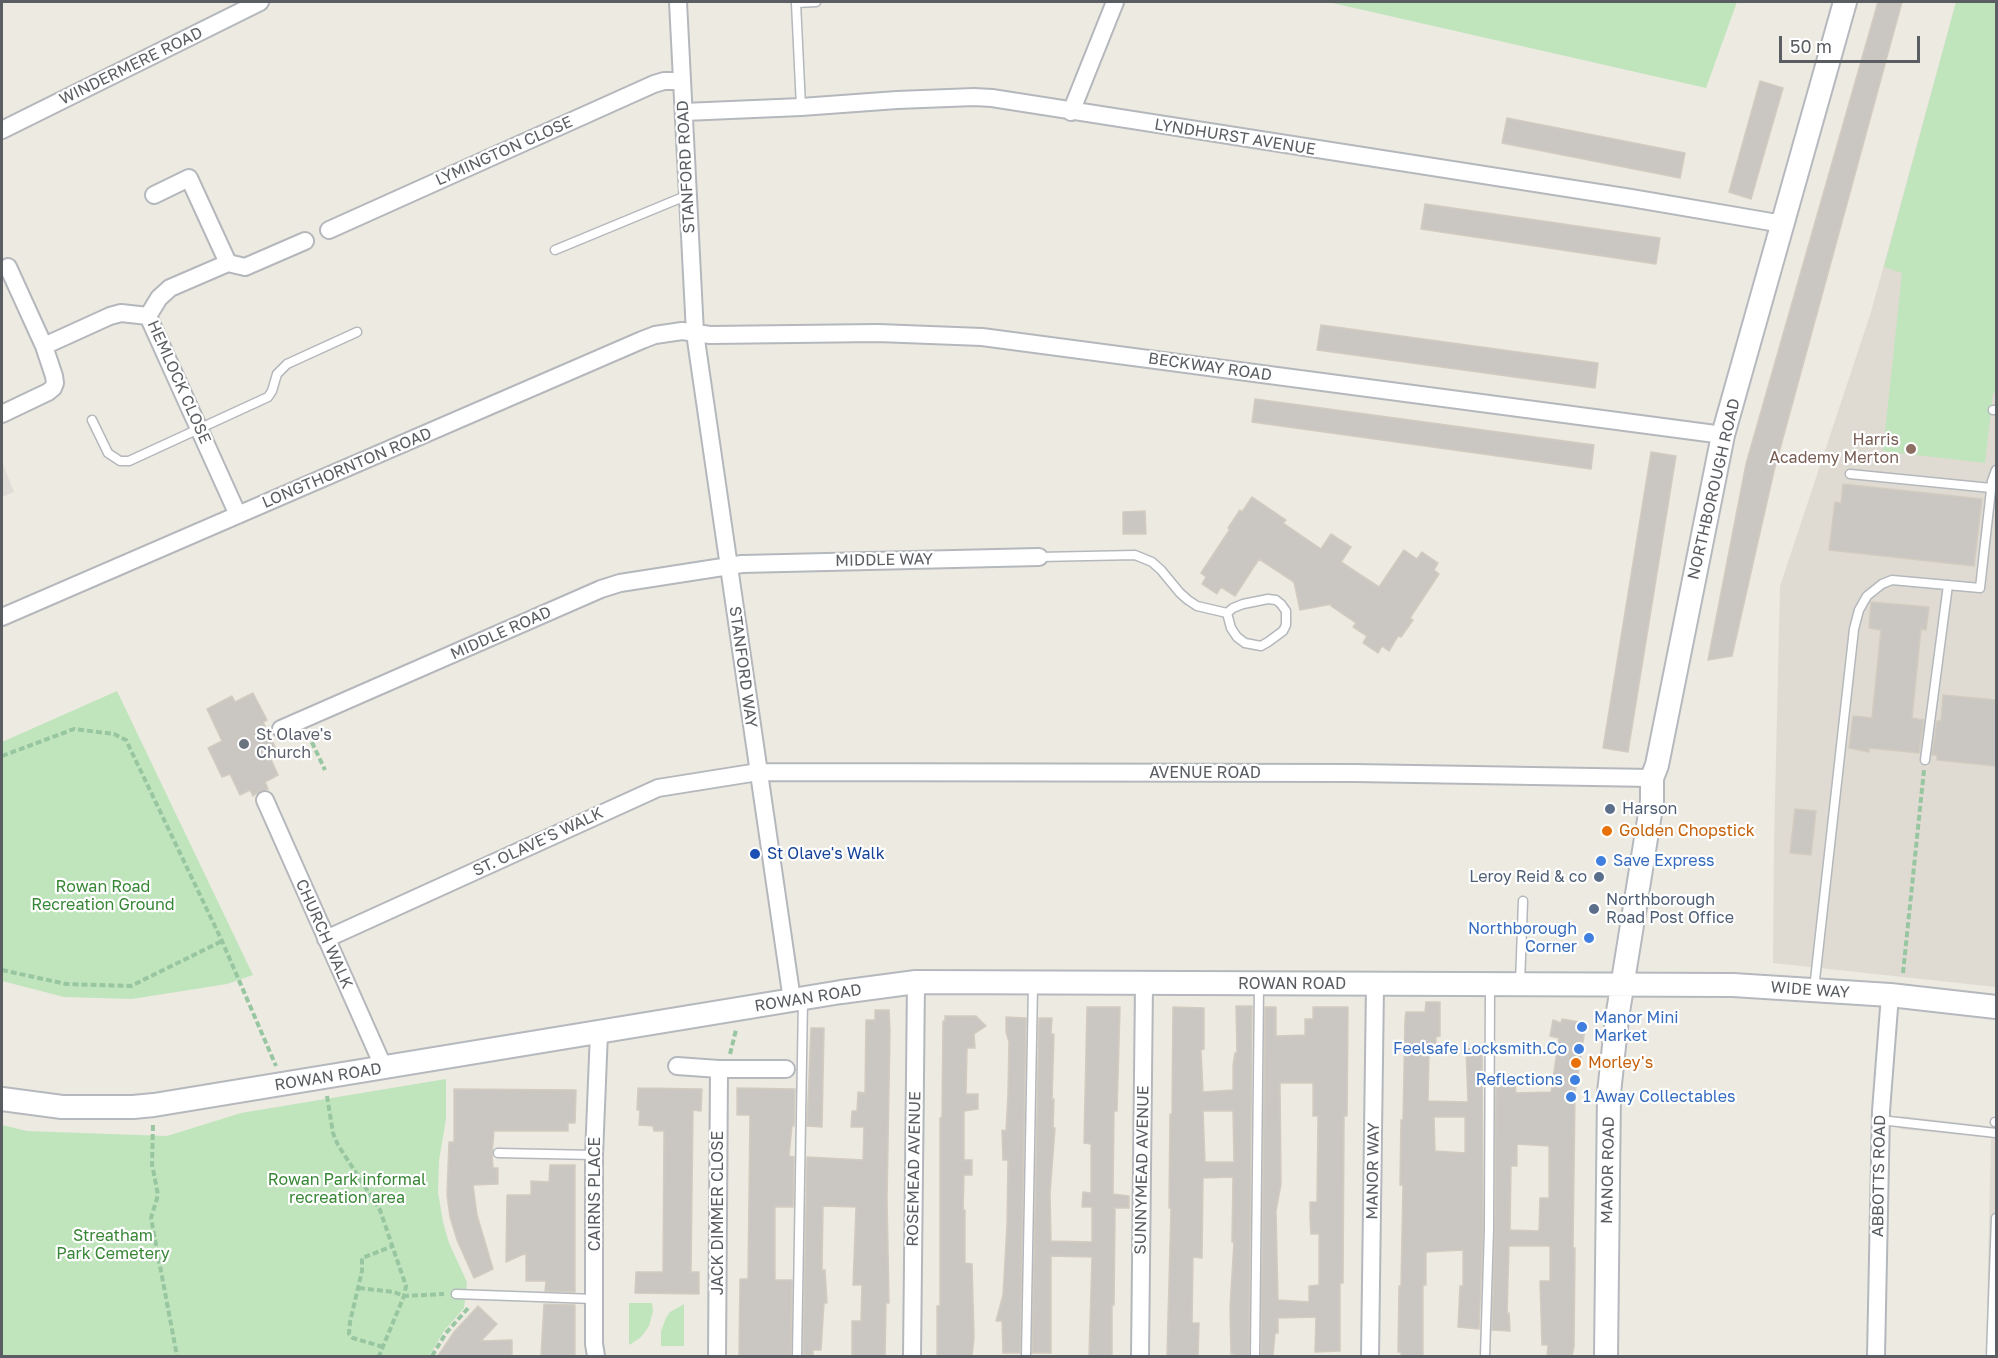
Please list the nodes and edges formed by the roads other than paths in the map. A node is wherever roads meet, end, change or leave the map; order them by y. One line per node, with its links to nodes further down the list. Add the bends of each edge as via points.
1 (260, 2): 10 (street, WINDERMERE ROAD)
2 (678, 2): 6 (street, STANFORD ROAD)
3 (816, 2): 7 (lane, via 796,3)
4 (1115, 2): 9 (street)
5 (1845, 2): 13 (main road, NORTHBOROUGH ROAD)
6 (682, 81): 8 (street, STANFORD ROAD); 14 (street, LYMINGTON CLOSE, via 654,84)
7 (801, 107): 8 (street, LYNDHURST AVENUE); 9 (street, LYNDHURST AVENUE, via 974,97)
8 (684, 112): 12 (street, STANFORD ROAD)
9 (1071, 112): 13 (street, LYNDHURST AVENUE)
10 (2, 129)
11 (154, 195): 17 (street, via 189,178)
12 (688, 195): 16 (lane); 21 (street, STANFORD ROAD)
13 (1783, 224): 26 (main road, NORTHBOROUGH ROAD)
14 (328, 230)
15 (305, 241): 17 (street, HEMLOCK CLOSE, via 245,267)
16 (555, 250)
17 (228, 263): 19 (street, HEMLOCK CLOSE, via 170,288)
18 (8, 267): 22 (street)
19 (148, 316): 22 (street, via 110,316); 25 (street, HEMLOCK CLOSE)
20 (357, 332): 25 (lane, via 287,364 277,374 268,396)
21 (695, 333): 26 (street, BECKWAY ROAD, via 982,337); 30 (street, LONGTHORNTON ROAD, via 682,331 648,338); 32 (street, STANFORD WAY)
22 (44, 346): 23 (street, via 54,376 52,388)
23 (2, 414)
24 (92, 420): 25 (lane, via 108,453 120,461 129,461)
25 (199, 428): 30 (street, HEMLOCK CLOSE)
26 (1723, 435): 39 (main road, NORTHBOROUGH ROAD)
27 (1996, 471): 29 (lane)
28 (1850, 474): 29 (lane)
29 (1990, 488): 33 (lane, via 1980,588)
30 (238, 514): 35 (street, LONGTHORNTON ROAD)
31 (1039, 557): 32 (street, MIDDLE WAY); 34 (lane, via 1135,555 1152,562 1197,606)
32 (729, 567): 36 (street, MIDDLE ROAD, via 608,586); 38 (street, STANFORD WAY)
33 (1948, 585): 37 (lane); 51 (lane, via 1892,580 1867,596 1858,610)
34 (1227, 613): 34 (lane, via 1237,637 1254,646 1268,642 1286,625 1286,611 1276,600 1243,604)
35 (2, 617)
36 (281, 729)
37 (1925, 760)
38 (758, 772): 39 (street, AVENUE ROAD, via 1355,773); 42 (street, ST. OLAVE'S WALK, via 658,788); 53 (street, STANFORD WAY)
39 (1652, 778): 50 (main road, NORTHBOROUGH ROAD, via 1652,801)
40 (265, 800): 42 (street, CHURCH WALK)
41 (1523, 901): 49 (lane)
42 (326, 939): 57 (street, CHURCH WALK)
43 (916, 982): 44 (main road, ROWAN ROAD); 53 (main road, ROWAN ROAD); 71 (street, ROSEMEAD AVENUE)
44 (1033, 982): 45 (main road, ROWAN ROAD); 72 (lane)
45 (1144, 983): 46 (main road, ROWAN ROAD); 73 (street, SUNNYMEAD AVENUE)
46 (1259, 984): 47 (main road, ROWAN ROAD); 74 (lane)
47 (1375, 985): 48 (main road, ROWAN ROAD); 75 (street, MANOR WAY)
48 (1490, 985): 49 (main road, ROWAN ROAD); 76 (lane)
49 (1520, 985): 50 (main road, ROWAN ROAD)
50 (1622, 985): 51 (main road, WIDE WAY); 77 (main road, MANOR ROAD, via 1609,1093)
51 (1814, 990): 52 (main road, WIDE WAY)
52 (1890, 995): 54 (main road, WIDE WAY); 61 (street, ABBOTTS ROAD)
53 (797, 1000): 55 (main road, ROWAN ROAD); 70 (lane)
54 (1996, 1007)
55 (599, 1032): 57 (main road, ROWAN ROAD); 64 (street, CAIRNS PLACE)
56 (677, 1066): 58 (street)
57 (384, 1068): 60 (main road, ROWAN ROAD, via 133,1107 62,1107)
58 (719, 1069): 59 (street); 69 (street, JACK DIMMER CLOSE)
59 (786, 1069)
60 (2, 1099)
61 (1880, 1120): 62 (lane); 78 (street, ABBOTTS ROAD)
62 (1996, 1133)
63 (498, 1153): 64 (lane)
64 (594, 1155): 67 (street, CAIRNS PLACE)
65 (1996, 1218): 79 (lane)
66 (456, 1294): 67 (lane)
67 (594, 1299): 68 (street, CAIRNS PLACE)
68 (596, 1356)
69 (717, 1356)
70 (797, 1356)
71 (912, 1356)
72 (1026, 1356)
73 (1140, 1356)
74 (1255, 1356)
75 (1370, 1356)
76 (1485, 1356)
77 (1606, 1356)
78 (1876, 1356)
79 (1991, 1356)

